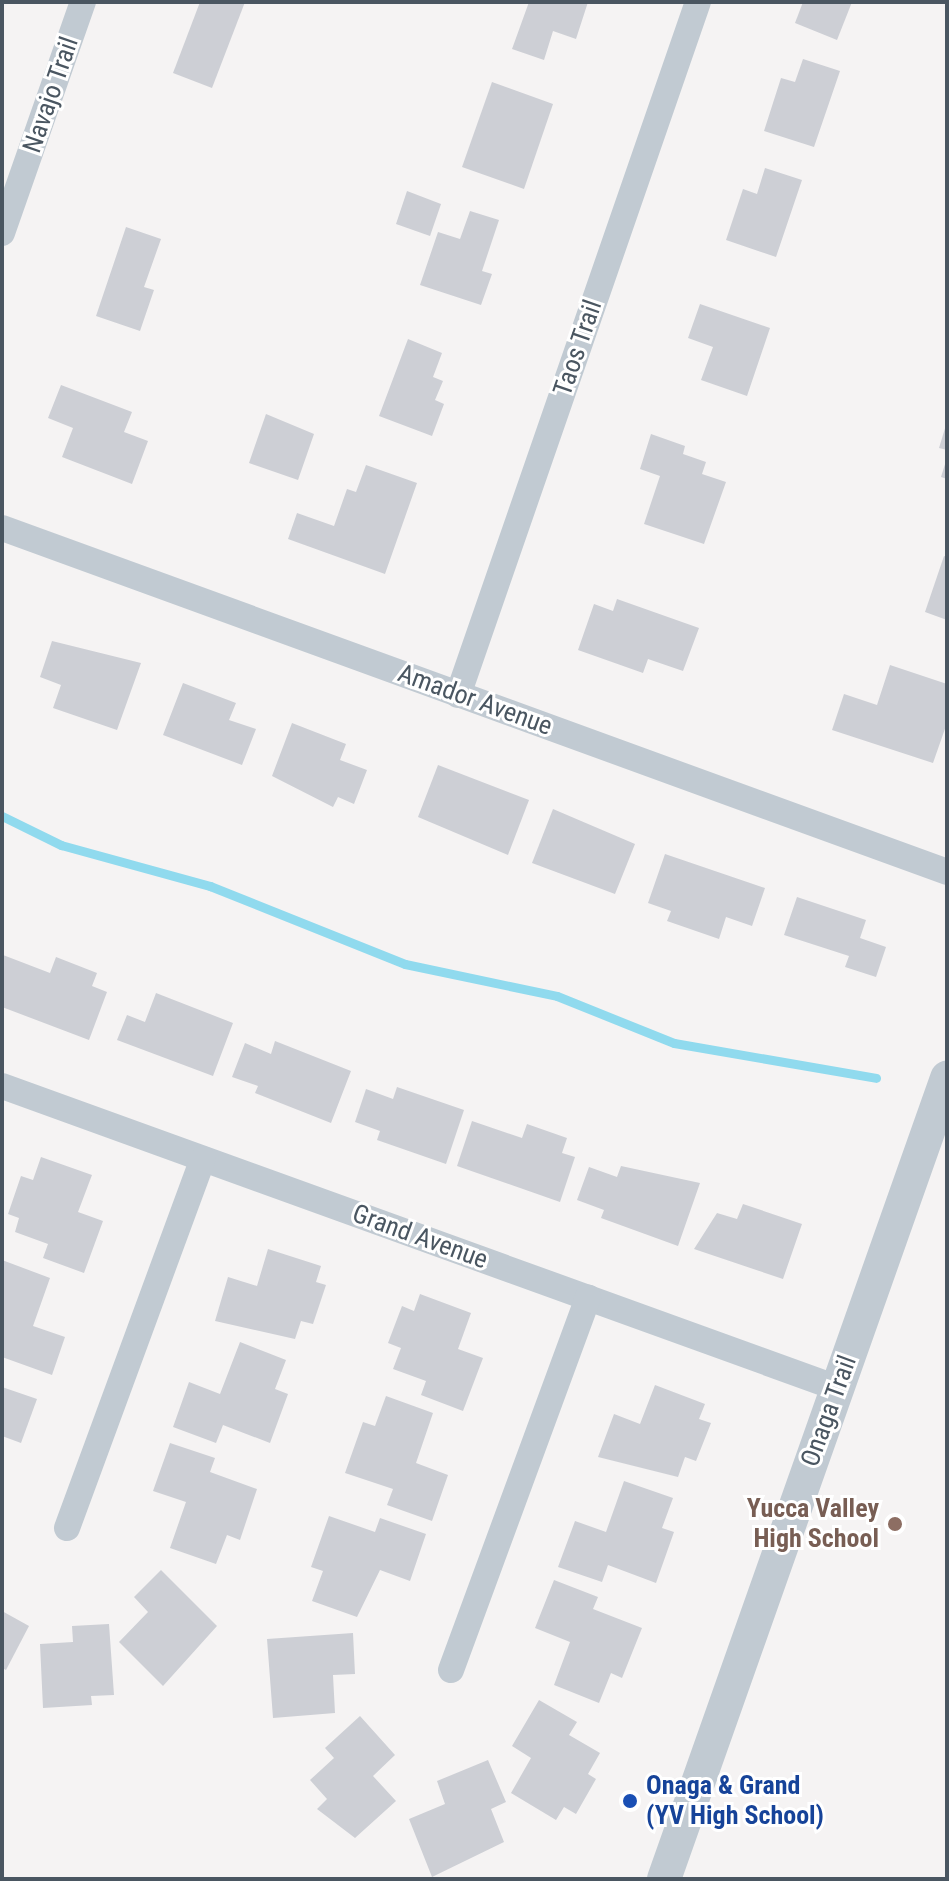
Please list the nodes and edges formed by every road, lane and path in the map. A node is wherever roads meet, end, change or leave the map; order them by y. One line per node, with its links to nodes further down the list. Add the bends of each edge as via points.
1 (83, 2): 3 (street, Navajo Trail)
2 (698, 2): 5 (street, Taos Trail)
3 (2, 233)
4 (2, 528): 5 (street, Amador Avenue)
5 (458, 695): 6 (street, Amador Avenue)
6 (947, 872)
7 (947, 1078): 11 (street, Onaga Trail)
8 (2, 1086): 9 (street, Grand Avenue)
9 (203, 1159): 10 (street, Grand Avenue); 12 (street)
10 (588, 1297): 11 (street, Grand Avenue); 13 (street)
11 (837, 1388): 14 (street, Onaga Trail)
12 (67, 1528)
13 (451, 1670)
14 (664, 1879)

